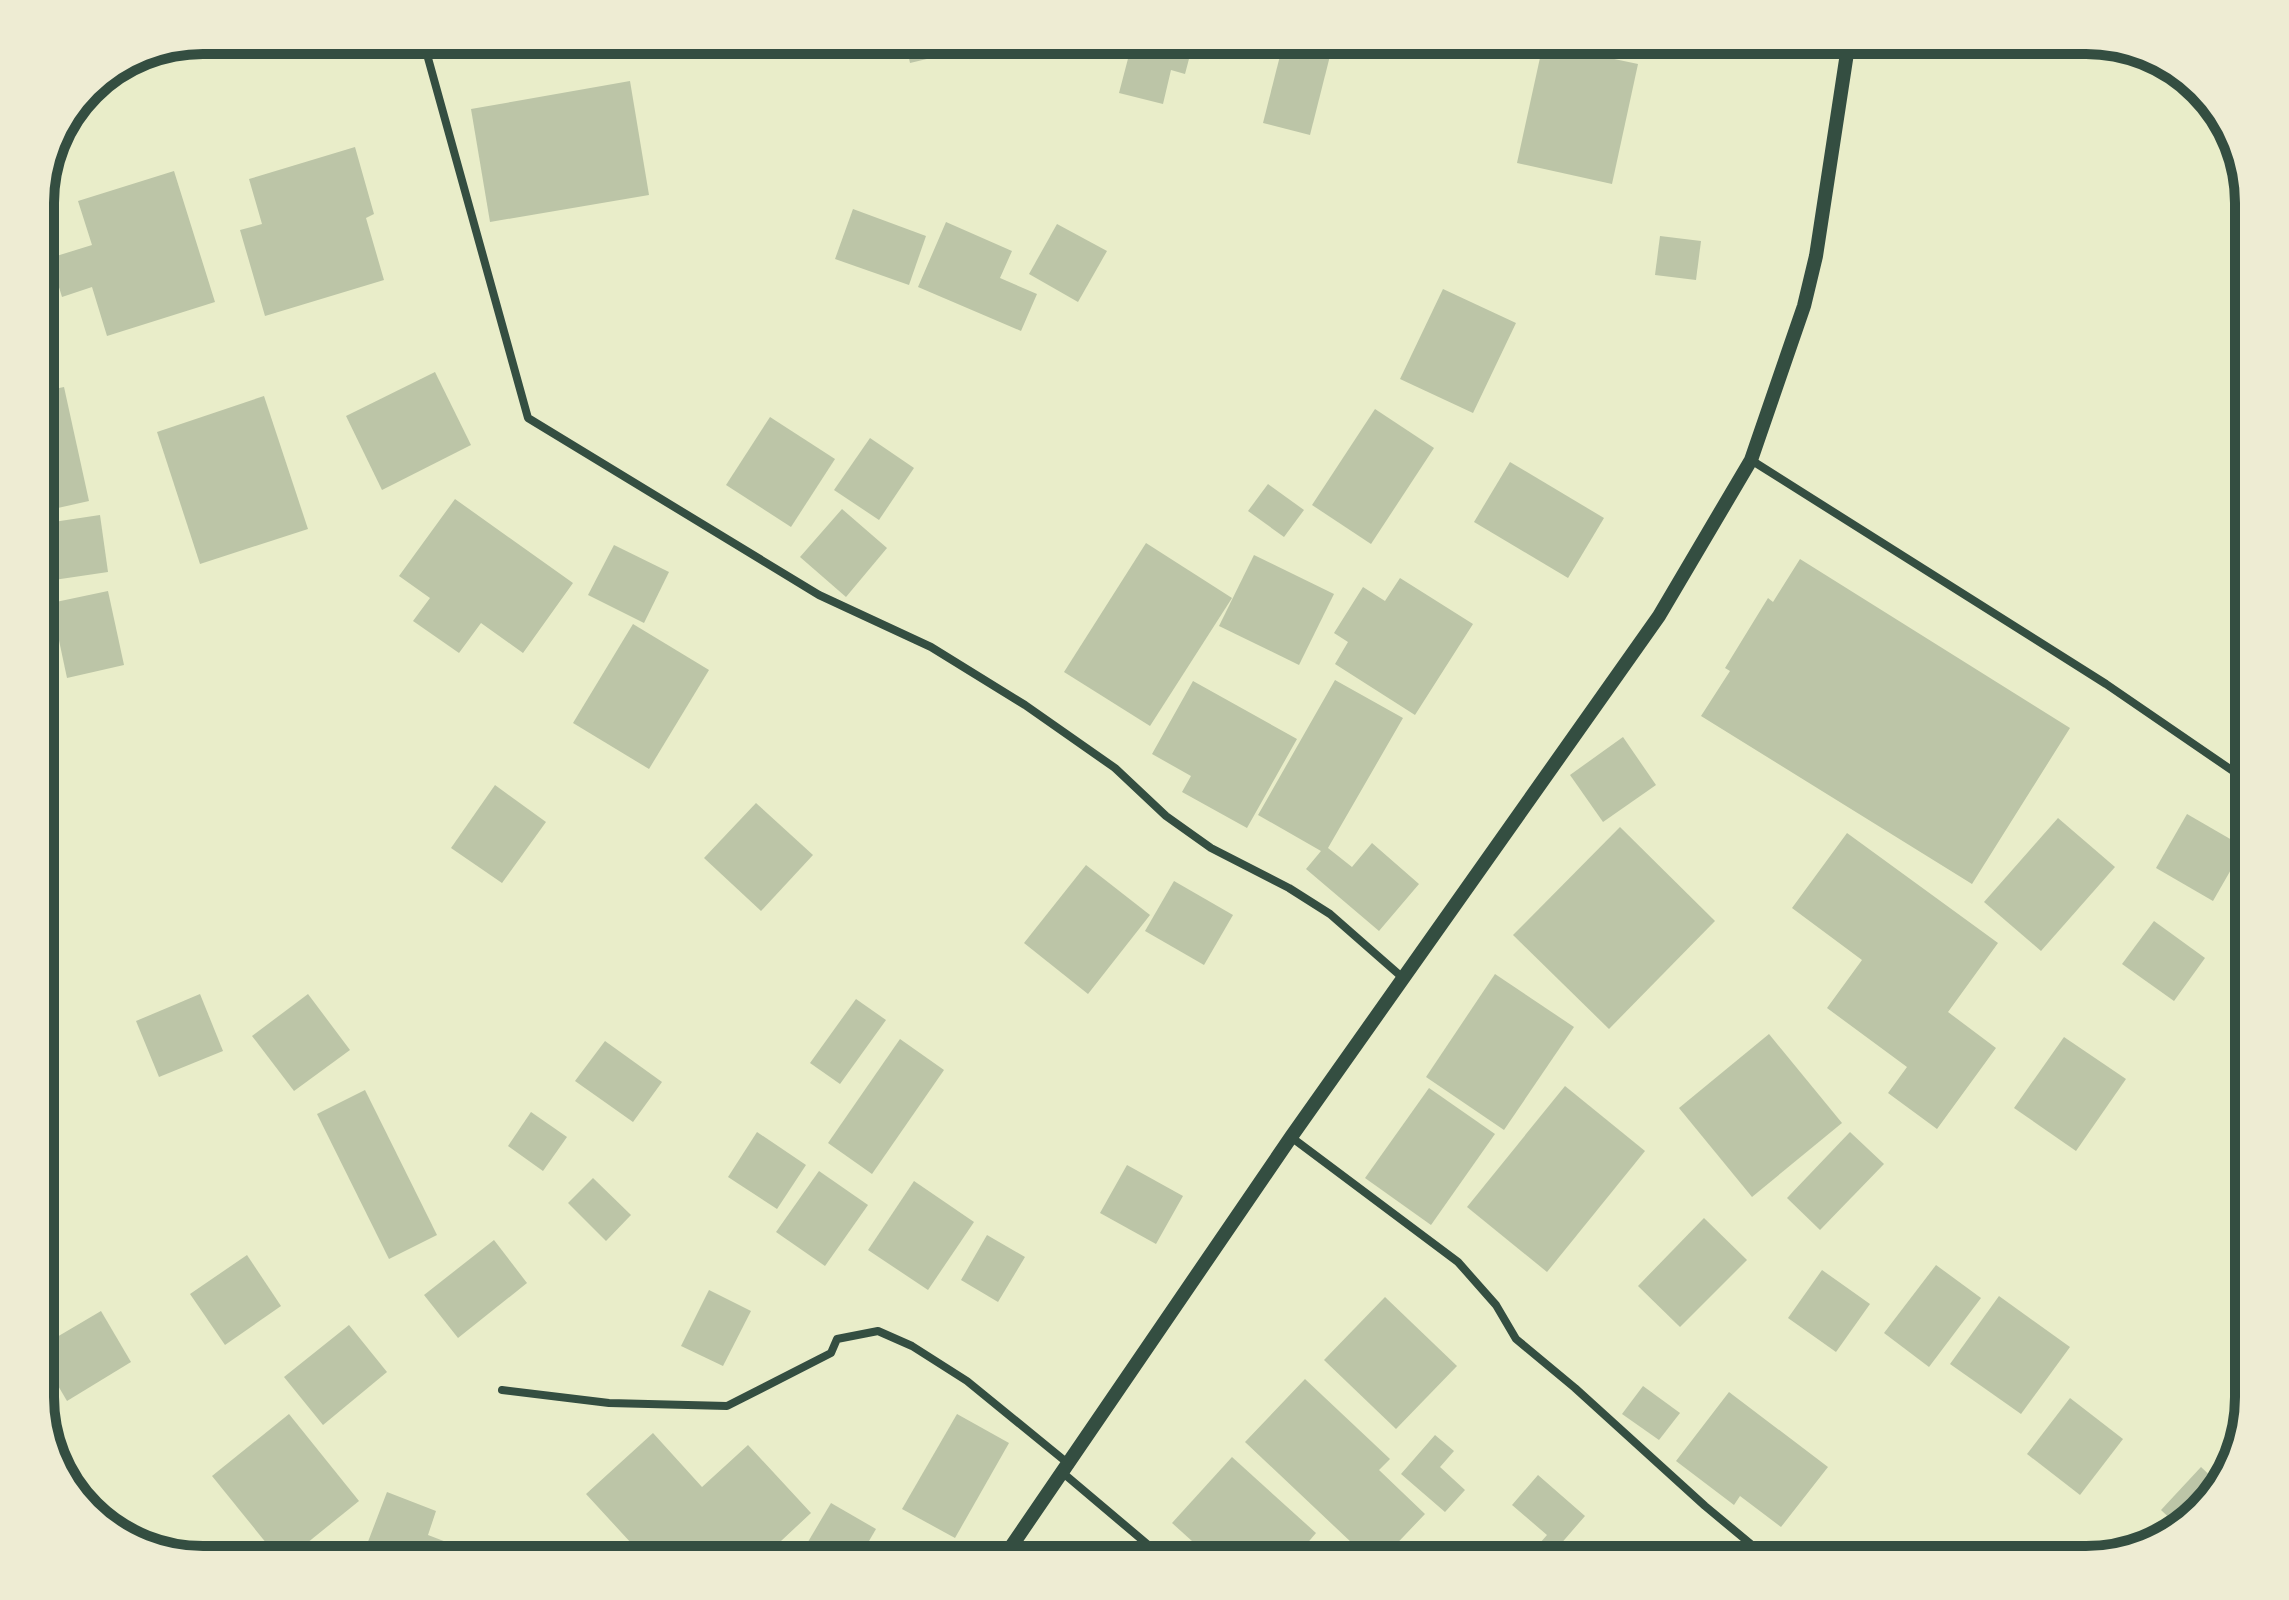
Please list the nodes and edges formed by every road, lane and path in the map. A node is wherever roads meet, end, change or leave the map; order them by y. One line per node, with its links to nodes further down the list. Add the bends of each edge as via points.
1 (427, 54): 5 (street, via 528,418 819,595 931,647 1025,705 1115,768 1166,816 1211,848 1330,914)
2 (1847, 54): 3 (street, via 1816,256)
3 (1751, 460): 4 (street, via 2106,684); 5 (street, via 1659,616)
4 (2235, 772)
5 (1403, 978): 6 (street)
6 (1291, 1137): 8 (street); 11 (street, via 1458,1262 1496,1305 1516,1339)
7 (502, 1390): 8 (street, via 609,1403 727,1406 831,1353 837,1339 878,1331 967,1381)
8 (1066, 1469): 9 (street); 10 (street)
9 (1012, 1546)
10 (1151, 1546)
11 (1753, 1546)

